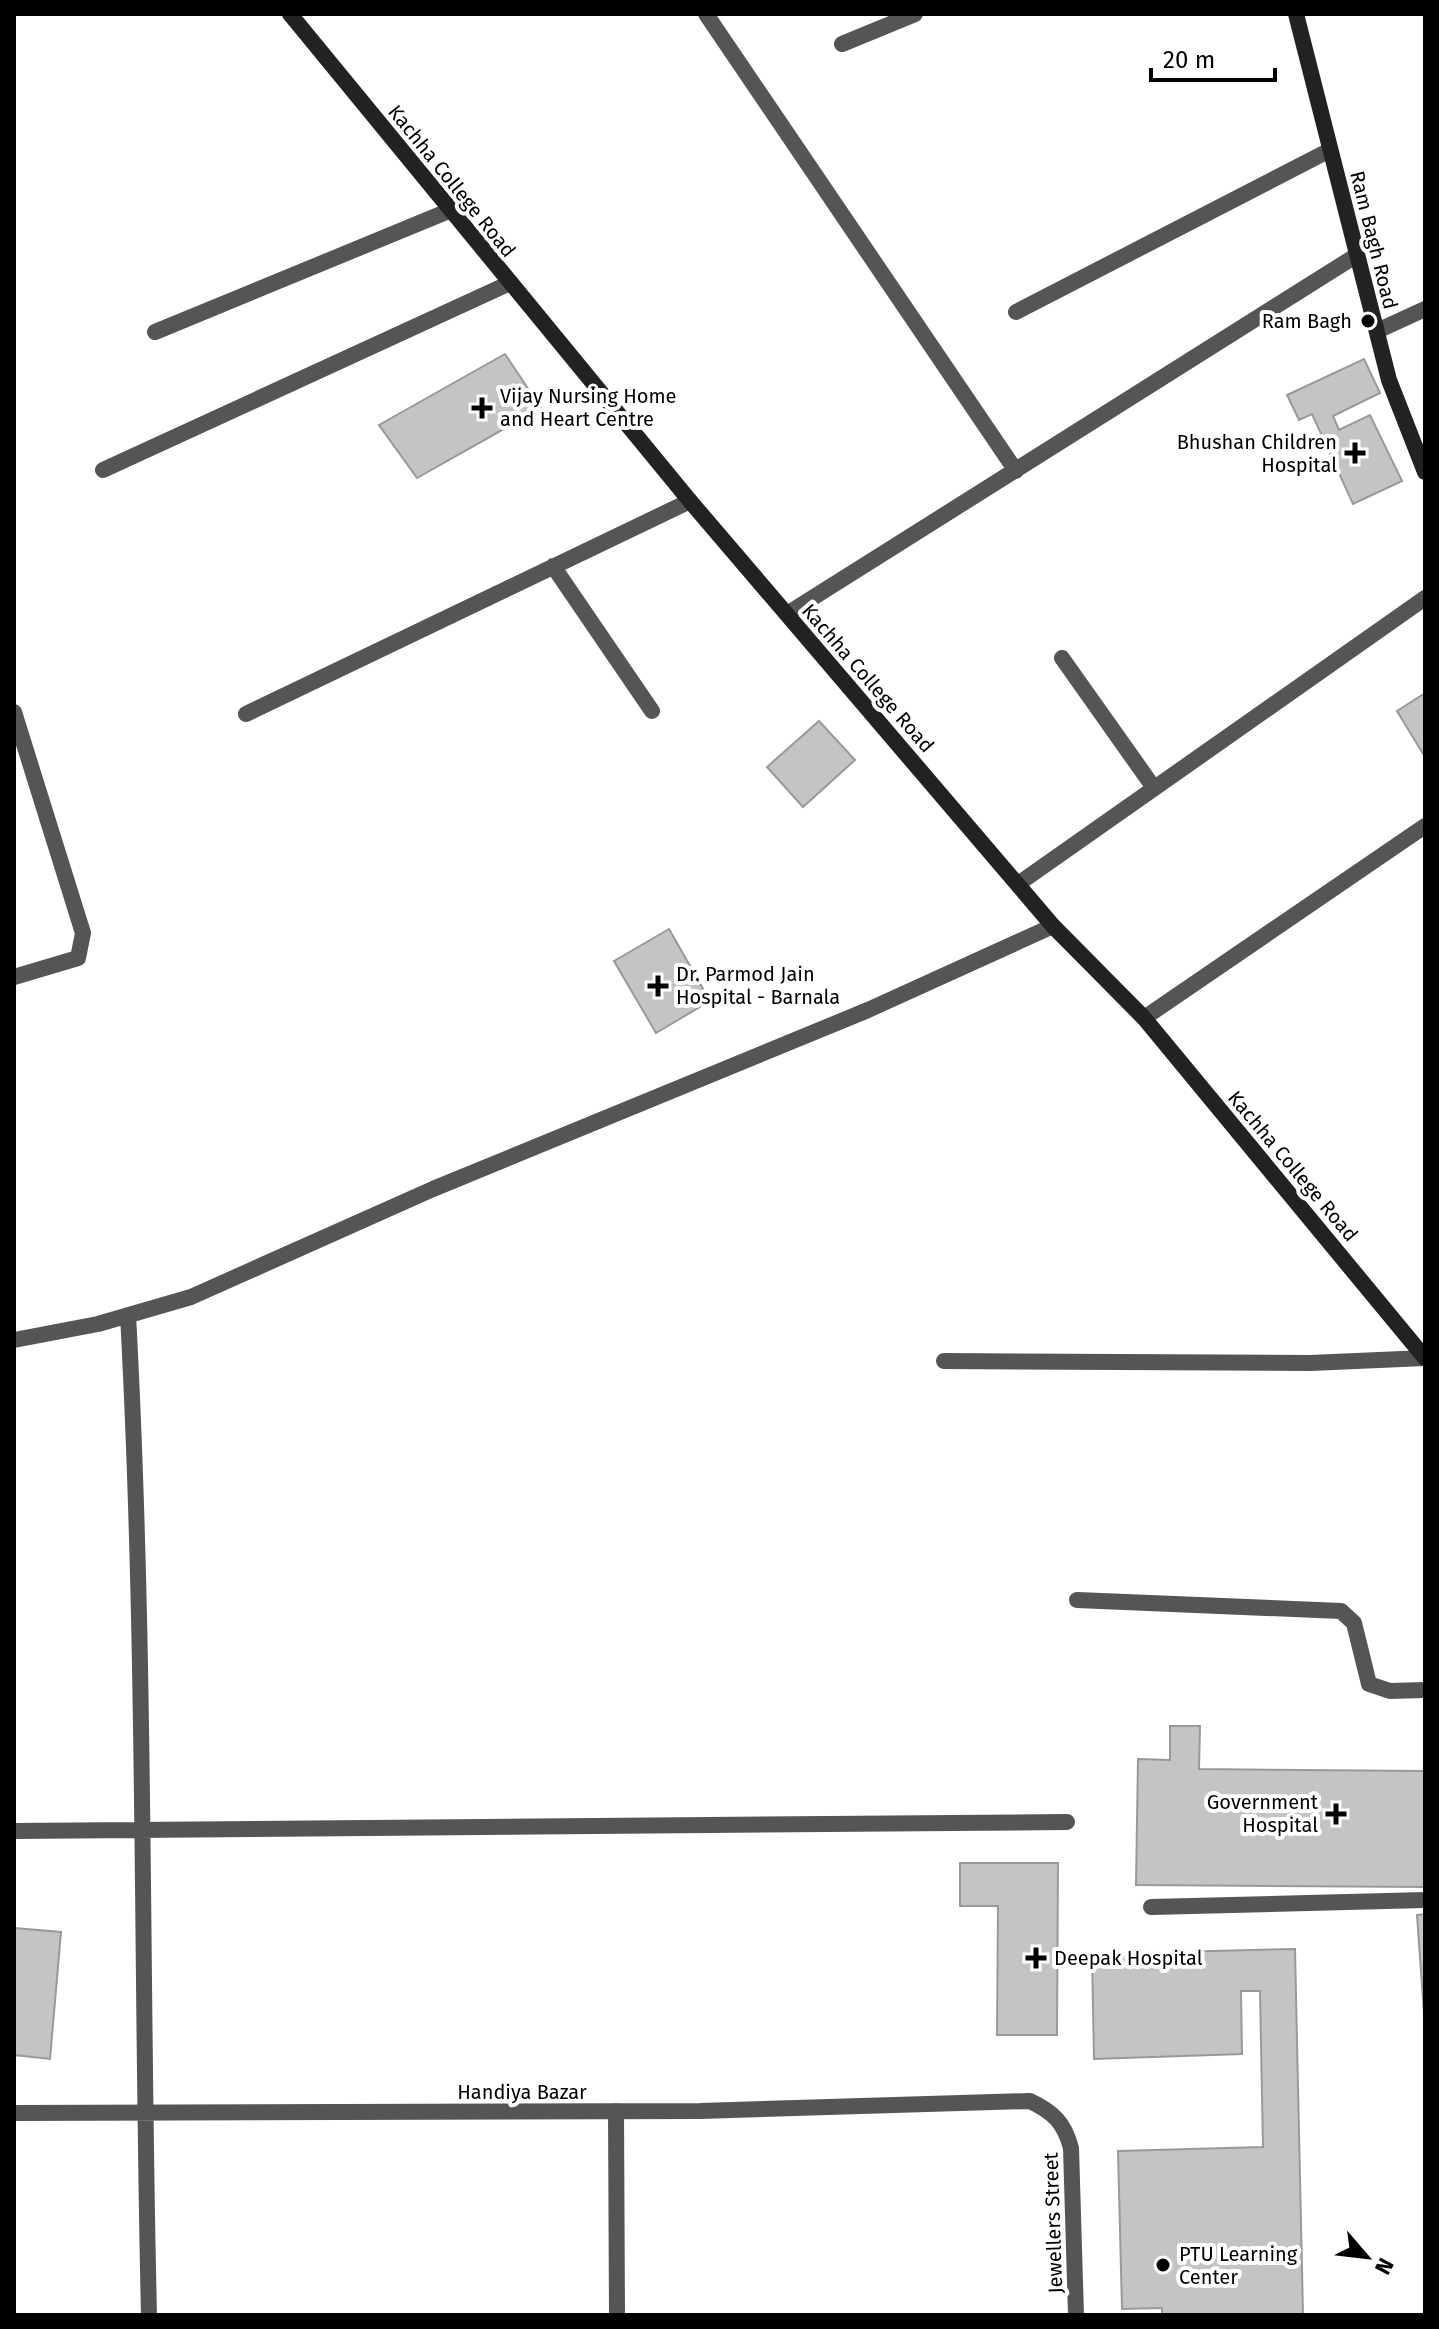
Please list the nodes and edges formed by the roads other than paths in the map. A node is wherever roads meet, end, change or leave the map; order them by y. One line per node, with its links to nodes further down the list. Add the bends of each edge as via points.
1 (290, 14): 7 (street, Kachha College Road)
2 (706, 14): 15 (street)
3 (915, 14): 5 (street)
4 (1296, 14): 6 (street, Ram Bagh Road)
5 (842, 44)
6 (1330, 150): 8 (street, Ram Bagh Road); 11 (street)
7 (451, 210): 9 (street, Kachha College Road); 13 (street)
8 (1357, 255): 12 (street, Ram Bagh Road); 15 (street)
9 (510, 283): 14 (street); 17 (street, Kachha College Road)
10 (1425, 309): 12 (street)
11 (1016, 312)
12 (1377, 331): 16 (street, Ram Bagh Road, via 1389,380)
13 (155, 332)
14 (103, 470)
15 (1016, 471): 20 (street)
16 (1425, 472)
17 (690, 501): 18 (street); 20 (street, Kachha College Road)
18 (553, 566): 22 (street); 24 (street)
19 (1425, 598): 25 (street)
20 (787, 614): 27 (street, Kachha College Road)
21 (1062, 658): 25 (street)
22 (652, 711)
23 (14, 712): 29 (street, via 83,933 78,958)
24 (246, 714)
25 (1154, 788): 27 (street)
26 (1425, 826): 30 (street)
27 (1018, 884): 28 (street, Kachha College Road)
28 (1053, 926): 30 (street, Kachha College Road); 31 (street, via 868,1010 433,1189 191,1297)
29 (14, 977)
30 (1144, 1018): 33 (street, Kachha College Road)
31 (128, 1315): 32 (street); 38 (street, via 139,1523)
32 (14, 1340)
33 (1425, 1358): 34 (street, via 1310,1363)
34 (944, 1361)
35 (1077, 1600): 36 (street, via 1341,1611 1354,1623 1369,1684 1379,1690)
36 (1425, 1690)
37 (1067, 1822): 38 (street)
38 (140, 1827): 39 (street); 45 (street)
39 (14, 1831)
40 (1425, 1900): 41 (street)
41 (1151, 1907)
42 (1030, 2101): 43 (street, Handiya Bazar); 48 (street, Jewellers Street, via 1052,2111 1071,2148)
43 (616, 2111): 45 (street, Handiya Bazar); 47 (street)
44 (14, 2113): 45 (street, Handiya Bazar)
45 (144, 2113): 46 (street)
46 (149, 2315)
47 (617, 2315)
48 (1076, 2315)

